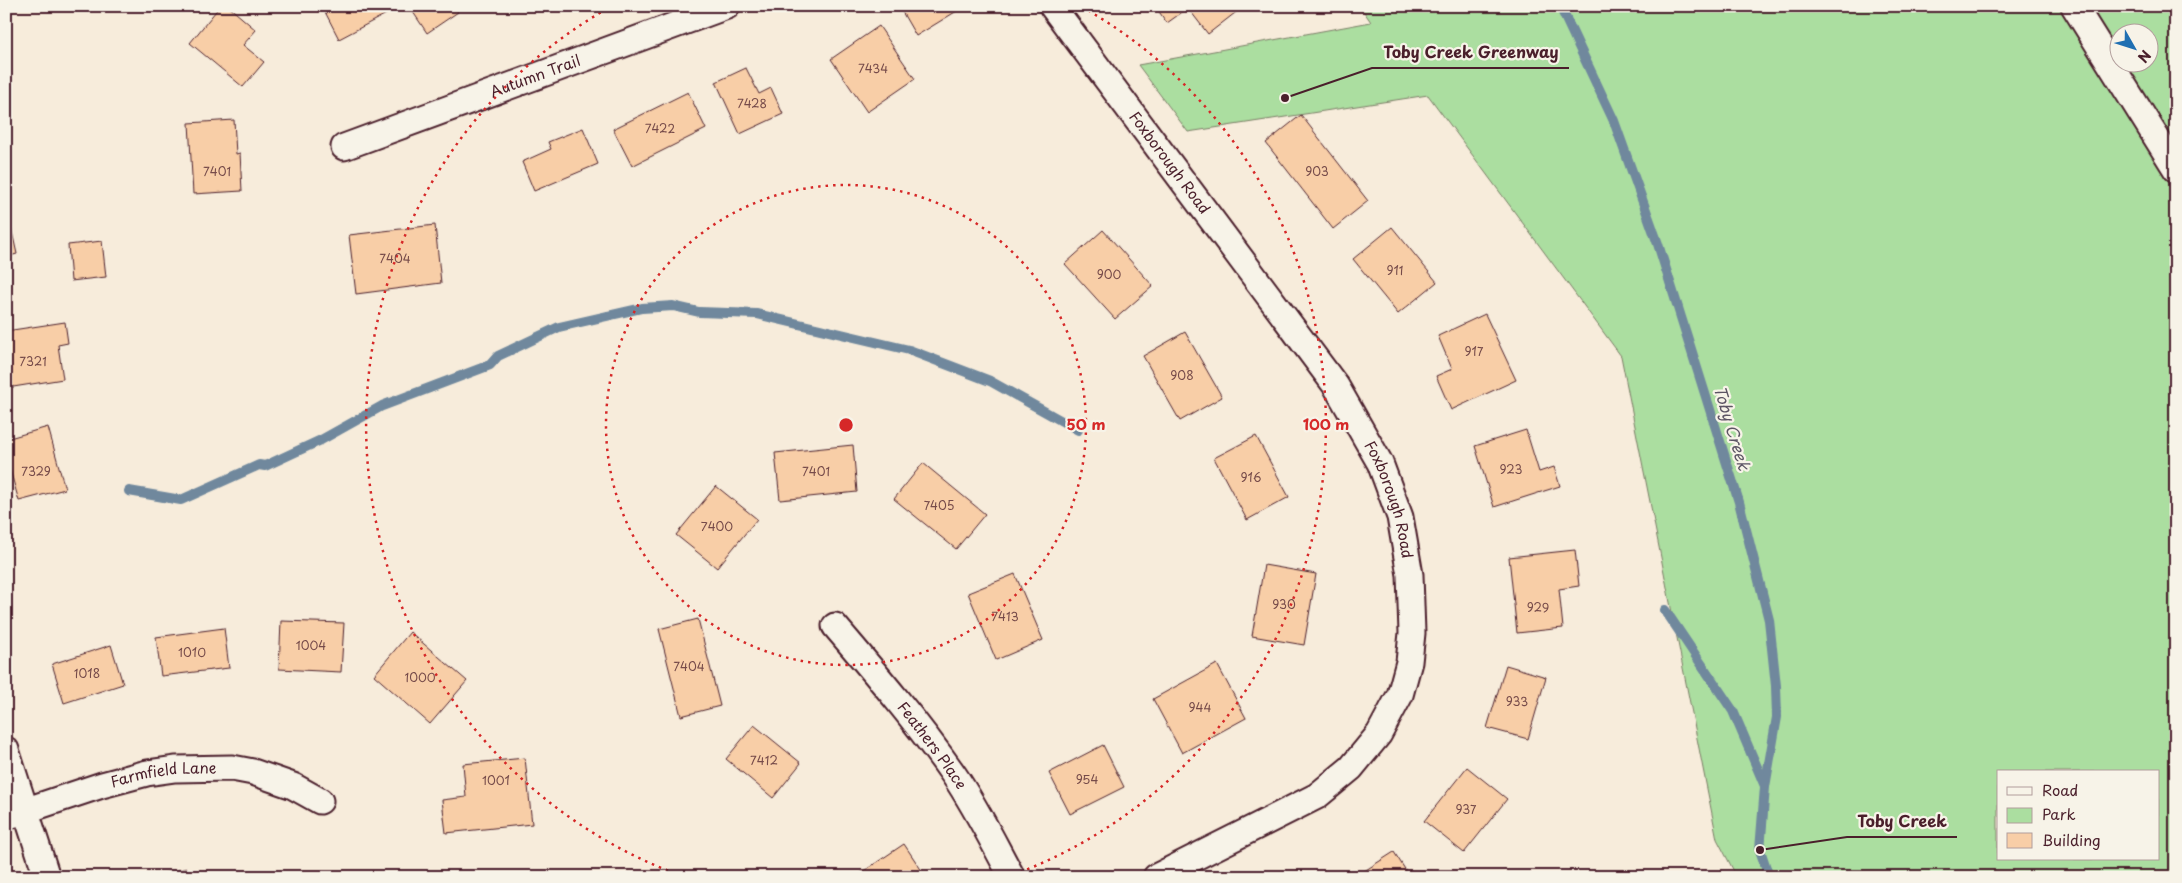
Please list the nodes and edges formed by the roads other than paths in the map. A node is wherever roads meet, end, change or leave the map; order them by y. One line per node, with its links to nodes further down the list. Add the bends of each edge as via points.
1 (727, 6): 4 (street, Autumn Trail)
2 (1052, 6): 12 (street, Foxborough Road, via 1336,386 1380,463 1400,517 1410,575 1410,662 1379,734 1351,768 1316,796)
3 (2084, 10): 5 (street)
4 (344, 147)
5 (2176, 169)
6 (835, 626): 11 (street, Feathers Place, via 897,698 954,776 980,816)
7 (6, 750): 9 (street)
8 (320, 801): 9 (street, Farmfield Lane, via 293,786 253,772 232,768 175,769 102,785)
9 (16, 814): 10 (street)
10 (47, 877)
11 (1012, 877)
12 (1156, 877)

